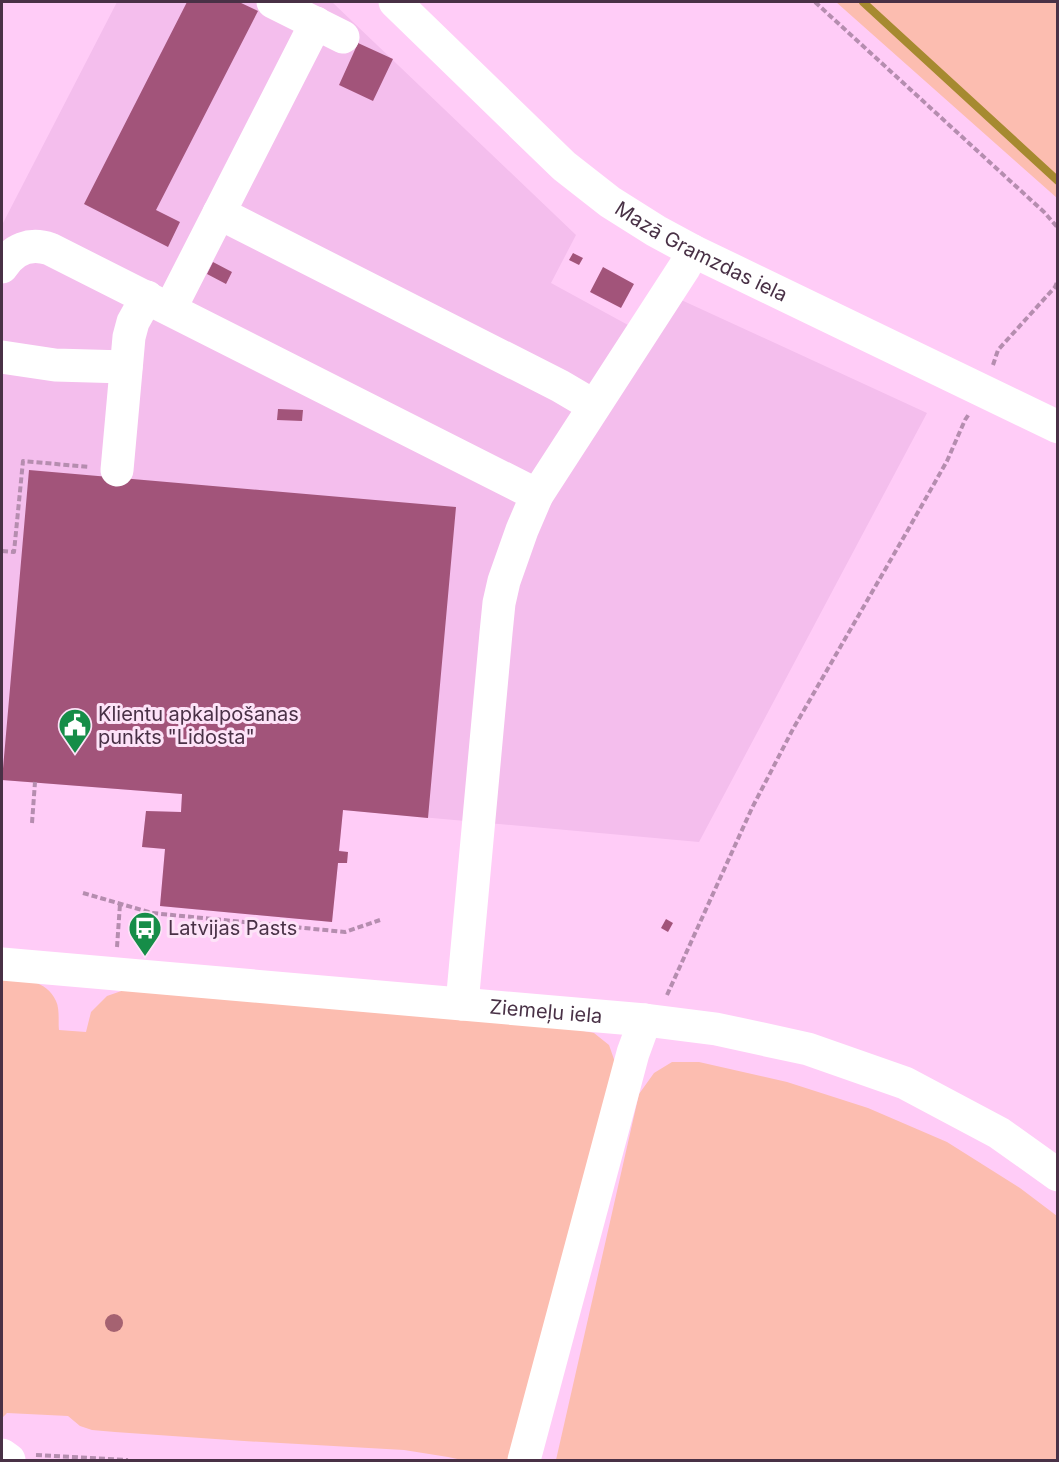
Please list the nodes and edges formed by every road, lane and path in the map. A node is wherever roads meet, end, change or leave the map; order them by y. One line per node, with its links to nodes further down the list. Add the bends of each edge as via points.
1 (273, 2): 4 (street, via 329,30)
2 (395, 2): 6 (street, Mazā Gramzdas iela, via 564,166 610,202)
3 (815, 2): 5 (path)
4 (219, 213): 9 (street); 13 (street)
5 (1058, 228)
6 (693, 250): 12 (street, Mazā Gramzdas iela); 13 (street)
7 (2, 267): 9 (street, via 20,249 44,246)
8 (1058, 280): 12 (path, via 1056,288 998,350)
9 (159, 303): 11 (street, via 133,322); 16 (street)
10 (2, 357): 11 (street, via 55,365)
11 (126, 368): 15 (street)
12 (986, 393): 14 (street, Mazā Gramzdas iela); 26 (path, via 965,420 947,461 793,729 752,808 668,994)
13 (594, 406): 16 (street)
14 (1058, 428)
15 (117, 470): 17 (path, via 23,461 14,552)
16 (537, 495): 25 (street, via 512,557 499,603)
17 (2, 551)
18 (35, 782): 19 (path)
19 (32, 823)
20 (84, 893): 21 (path)
21 (120, 904): 22 (path, via 152,913 345,932); 23 (path)
22 (380, 920)
23 (117, 948)
24 (2, 964): 25 (street, Ziemeļu iela)
25 (462, 1004): 26 (street, Ziemeļu iela)
26 (645, 1020): 27 (street, Ziemeļu iela, via 716,1029 808,1048 904,1083 999,1133); 30 (street)
27 (1058, 1176)
28 (14, 1457): 29 (path)
29 (128, 1461)
30 (524, 1461)

